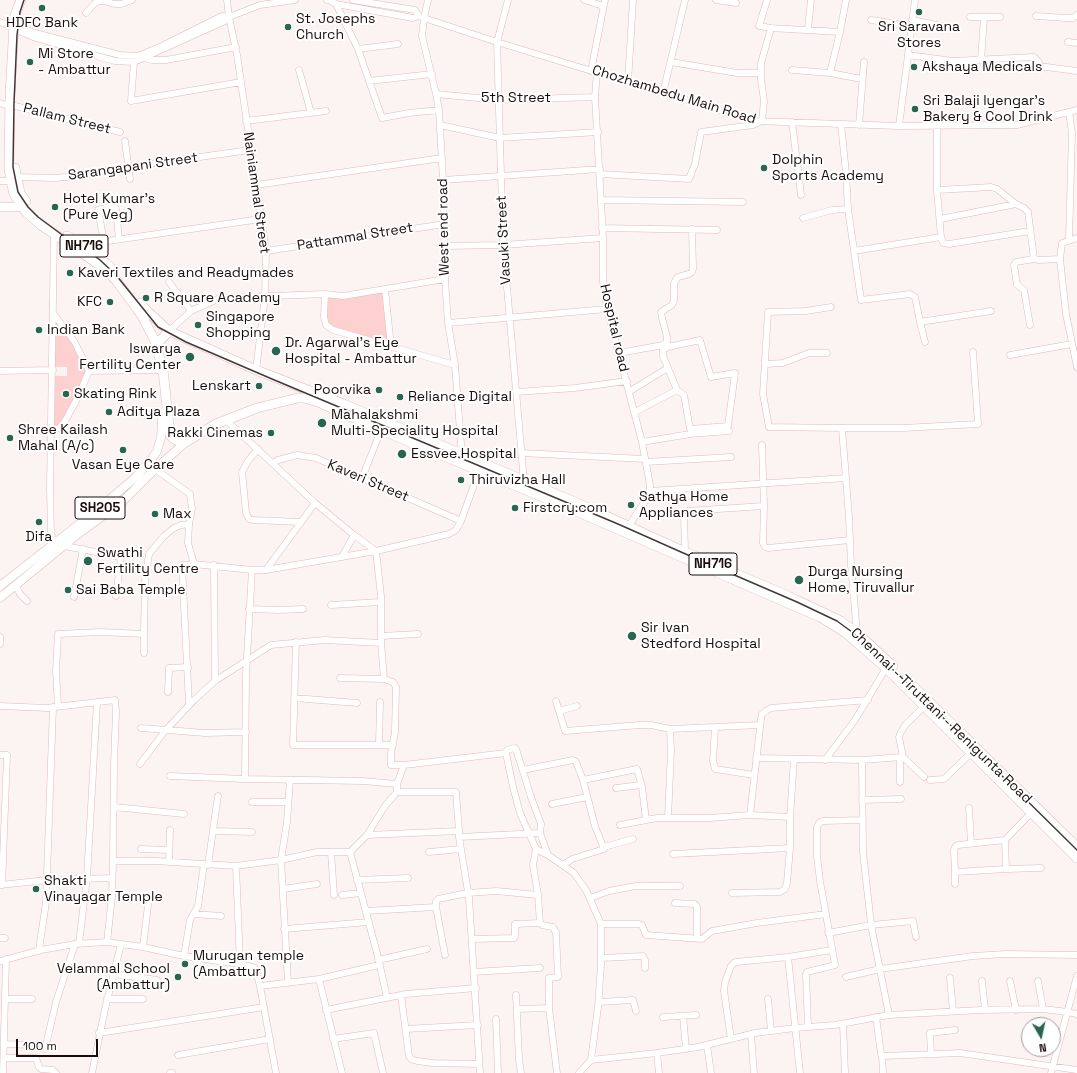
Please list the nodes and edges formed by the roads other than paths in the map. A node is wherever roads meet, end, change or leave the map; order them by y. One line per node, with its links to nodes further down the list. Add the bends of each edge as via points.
1 (21, 0): 34 (highway, Chennai - Tiruttani - Renigunta Road / NH716)
2 (26, 0): 34 (highway, Chennai - Tiruttani - Renigunta Road / NH716)
3 (132, 0): 23 (street, via 121,4 100,1)
4 (227, 0): 26 (street, Nainiammal Street)
5 (295, 0): 18 (street)
6 (329, 0): 22 (street, Chozhambedu Main Road)
7 (354, 0): 27 (street, via 415,10)
8 (428, 0): 27 (street, West end road)
9 (508, 0): 39 (street, Vasuki Street)
10 (584, 0): 20 (street)
11 (633, 0): 61 (street)
12 (685, 0): 49 (street)
13 (716, 0): 21 (street)
14 (767, 0): 35 (street, via 759,26)
15 (811, 0): 37 (street)
16 (846, 0): 38 (street)
17 (915, 0): 33 (street)
18 (272, 2): 19 (street)
19 (261, 3): 26 (street)
20 (604, 3): 54 (street, Hospital road)
21 (736, 3)
22 (336, 4): 27 (street, Chozhambedu Main Road, via 414,18); 44 (street)
23 (86, 13)
24 (1077, 15): 25 (street, via 1074,18)
25 (1036, 16)
26 (229, 17): 34 (street, via 222,16 138,56 96,49); 43 (street, Nainiammal Street); 46 (street, via 226,21)
27 (422, 17): 39 (street, Chozhambedu Main Road); 57 (street, West end road, via 422,36)
28 (970, 17): 29 (street)
29 (984, 17): 30 (street); 47 (street)
30 (1000, 17)
31 (871, 20): 33 (street)
32 (0, 22): 34 (street)
33 (912, 23): 36 (street); 45 (street)
34 (15, 27): 48 (street, via 115,61); 67 (highway, Chennai - Tiruttani - Renigunta Road / NH716)
35 (771, 28): 37 (street); 55 (street, via 761,63)
36 (956, 29)
37 (808, 30): 38 (street)
38 (840, 32): 56 (street)
39 (497, 42): 54 (street, Chozhambedu Main Road); 65 (street, Vasuki Street)
40 (1068, 42): 41 (street)
41 (1077, 43)
42 (398, 44): 44 (street)
43 (236, 47): 46 (street, via 166,60); 60 (street, Nainiammal Street)
44 (358, 49): 59 (street)
45 (908, 55): 47 (street, via 953,61); 79 (street)
46 (145, 58): 48 (street)
47 (981, 60): 53 (street, via 1034,57 1039,66)
48 (134, 62): 60 (street, via 130,101)
49 (670, 62): 55 (street, via 737,73); 62 (street)
50 (864, 62): 58 (street)
51 (298, 70): 72 (street)
52 (792, 70): 56 (street)
53 (1077, 71)
54 (594, 72): 61 (street, Chozhambedu Main Road); 64 (street, Hospital road)
55 (761, 73): 74 (street, via 764,100)
56 (830, 73): 58 (street)
57 (432, 74): 59 (street); 63 (street, West end road)
58 (862, 79): 78 (street)
59 (369, 81): 68 (street, via 382,118)
60 (241, 82): 73 (street, Nainiammal Street)
61 (628, 82): 62 (street, Chozhambedu Main Road)
62 (663, 93): 74 (street, Chozhambedu Main Road)
63 (436, 94): 65 (street, 5th Street); 68 (street, West end road)
64 (595, 97): 65 (street, 5th Street); 82 (street, Hospital road)
65 (500, 100): 83 (street, Vasuki Street)
66 (0, 103): 67 (street, Pallam Street)
67 (13, 106): 81 (street, Pallam Street); 90 (highway, Chennai - Tiruttani - Renigunta Road / NH716, via 9,149)
68 (438, 110): 77 (street, West end road)
69 (1077, 110): 71 (street, Chozhambedu Main Road)
70 (326, 111): 72 (street)
71 (1069, 112): 80 (street, Chozhambedu Main Road, via 1016,125); 116 (street, via 1072,133)
72 (310, 113): 73 (street)
73 (246, 121): 85 (street, Nainiammal Street)
74 (762, 121): 75 (street, Chozhambedu Main Road); 88 (street, via 753,125 701,132 695,164 689,179)
75 (792, 122): 76 (street, Chozhambedu Main Road); 96 (street)
76 (841, 124): 78 (street, Chozhambedu Main Road); 102 (street)
77 (440, 125): 83 (street); 86 (street, West end road)
78 (860, 125): 79 (street, Chozhambedu Main Road)
79 (899, 126): 80 (street, Chozhambedu Main Road)
80 (937, 126): 95 (street)
81 (120, 132)
82 (598, 132): 83 (street); 88 (street, Hospital road)
83 (500, 138): 89 (street, Vasuki Street)
84 (125, 141): 87 (street)
85 (250, 150): 87 (street, Sarangapani Street); 94 (street, Nainiammal Street)
86 (442, 158): 92 (street, West end road); 94 (street)
87 (128, 167): 90 (street, Sarangapani Street, via 78,176); 91 (street)
88 (600, 172): 89 (street); 97 (street, Hospital road)
89 (501, 177): 92 (street); 118 (street, Vasuki Street)
90 (13, 179): 93 (street, Sarangapani Street); 101 (highway, Chennai - Tiruttani - Renigunta Road / NH716, via 14,194); 120 (highway, Chennai - Tiruttani - Renigunta Road / NH716, via 29,207 63,234)
91 (130, 179)
92 (443, 180): 106 (street, West end road)
93 (0, 181)
94 (256, 185): 104 (street, Nainiammal Street)
95 (937, 190): 99 (street, via 991,187 998,189); 105 (street)
96 (801, 195)
97 (601, 200): 98 (street); 107 (street, Hospital road)
98 (743, 202)
99 (1016, 204): 105 (street); 110 (street, via 1028,212)
100 (0, 207): 101 (main road)
101 (23, 207): 111 (highway, Chennai - Tiruttani - Renigunta Road / NH716)
102 (848, 209): 103 (street, via 832,210); 122 (street)
103 (803, 218)
104 (261, 219): 115 (street); 121 (street, Nainiammal Street)
105 (940, 220): 112 (street)
106 (445, 224): 119 (street, West end road); 121 (street, Pattammal Street)
107 (602, 228): 108 (street); 113 (street, Hospital road)
108 (692, 230): 109 (street); 145 (street, via 692,272 678,276 674,283 672,305 662,310 661,314 667,342 663,345)
109 (718, 230)
110 (1030, 232): 112 (street, via 949,244 943,242); 123 (street)
111 (54, 234): 134 (street); 142 (highway, Chennai - Tiruttani - Renigunta Road / NH716, via 116,280 141,314)
112 (941, 237): 122 (street)
113 (603, 238): 118 (street); 131 (street, Hospital road, via 603,281)
114 (1077, 238): 116 (street)
115 (119, 239): 117 (street); 117 (street, via 116,209 113,206 98,210)
116 (1070, 240): 124 (street, via 1062,243)
117 (104, 241): 120 (street, via 94,243)
118 (503, 245): 119 (street); 135 (street, Vasuki Street)
119 (444, 246): 125 (street, West end road)
120 (88, 248): 139 (highway, Chennai - Tiruttani - Renigunta Road / NH716, via 106,262 147,311)
121 (266, 251): 129 (street, Nainiammal Street)
122 (854, 251): 136 (street, via 861,300 910,294 915,297)
123 (1034, 259): 124 (street); 138 (street, via 1019,261 1014,265 1018,287 1024,290)
124 (1060, 259): 141 (street)
125 (445, 279): 127 (street); 137 (street, West end road)
126 (169, 282): 132 (street)
127 (385, 289): 128 (street, via 343,296); 143 (street)
128 (325, 294): 129 (street); 143 (street, via 326,326)
129 (265, 297): 132 (street, via 220,298); 154 (street, Nainiammal Street)
130 (831, 306): 148 (street, via 806,311 768,312)
131 (607, 309): 135 (street); 145 (street, Hospital road)
132 (191, 311): 139 (street)
133 (991, 311): 136 (street)
134 (53, 313): 152 (street); 156 (street, via 74,342)
135 (509, 319): 137 (street); 161 (street, Vasuki Street)
136 (920, 322): 140 (street)
137 (448, 323): 149 (street, West end road)
138 (1030, 325)
139 (169, 331): 142 (highway); 154 (highway, Chennai - Tiruttani - Renigunta Road / NH716)
140 (925, 342)
141 (1072, 344): 147 (street); 150 (street)
142 (156, 345): 153 (highway, NH716)
143 (391, 347): 149 (street)
144 (973, 352): 166 (street, via 978,424)
145 (619, 353): 157 (street, Hospital road)
146 (827, 353): 148 (street, via 809,353 783,363)
147 (1010, 354)
148 (766, 364): 166 (street, via 763,394 769,427)
149 (455, 365): 176 (street, West end road)
150 (1077, 367)
151 (668, 368): 159 (street); 159 (street, via 663,350 700,340 711,377 735,373 728,426 690,429 684,395); 160 (street)
152 (52, 370): 155 (street); 168 (street)
153 (163, 370): 156 (street); 163 (highway, NH716)
154 (256, 370): 158 (highway, Chennai - Tiruttani - Renigunta Road / NH716)
155 (0, 371)
156 (89, 371): 168 (street, via 64,423)
157 (627, 381): 160 (street, Hospital road); 161 (street)
158 (284, 382): 162 (highway, via 293,392); 176 (highway, Chennai - Tiruttani - Renigunta Road / NH716, via 346,405)
159 (677, 390): 164 (street)
160 (630, 391): 164 (street, Hospital road)
161 (516, 392): 174 (street, Vasuki Street)
162 (291, 400): 165 (highway, NH716, via 256,408); 167 (highway, Chennai - Tiruttani - Renigunta Road / NH716, via 304,398 318,402)
163 (167, 407): 170 (highway, NH716, via 170,435 174,439); 194 (main road, SH205, via 162,420 159,445 151,460 136,477)
164 (635, 412): 171 (street, Hospital road)
165 (226, 420): 170 (highway, NH716); 173 (street)
166 (842, 428): 182 (street)
167 (381, 430): 176 (highway, Chennai - Tiruttani - Renigunta Road / NH716); 181 (street)
168 (52, 431): 194 (street, via 51,535)
169 (729, 432): 171 (street, via 690,434)
170 (186, 442): 179 (main road, SH205)
171 (642, 442): 177 (street, Hospital road)
172 (762, 445): 183 (street)
173 (258, 449): 178 (street); 189 (street, via 242,472 245,509 249,519)
174 (521, 453): 177 (street); 184 (street, Vasuki Street)
175 (731, 457): 177 (street)
176 (461, 459): 180 (highway, Chennai - Tiruttani - Renigunta Road / NH716); 184 (highway, Chennai - Tiruttani - Renigunta Road / NH716)
177 (645, 461): 185 (street, Hospital road)
178 (273, 463): 181 (street, Kaveri Street, via 297,455 307,456); 186 (street)
179 (155, 469): 190 (street, via 190,494 192,509); 195 (main road, SH205, via 123,501)
180 (479, 471): 184 (highway, Chennai - Tiruttani - Renigunta Road / NH716); 188 (street)
181 (362, 478): 188 (street, Kaveri Street)
182 (846, 478): 183 (street); 193 (street)
183 (763, 484): 185 (street); 187 (street)
184 (523, 485): 191 (highway, Chennai - Tiruttani - Renigunta Road / NH716); 217 (highway, Chennai - Tiruttani - Renigunta Road / NH716, via 562,505 820,618)
185 (650, 491): 191 (street, via 647,500)
186 (315, 503): 189 (street); 192 (street)
187 (764, 506): 193 (street, via 765,547); 198 (street, via 687,511 684,515)
188 (461, 521): 197 (street, via 456,530 449,534)
189 (300, 522): 203 (street)
190 (189, 524): 200 (street, via 188,543); 214 (street, via 174,528 149,554 145,581)
191 (628, 527): 198 (highway, Chennai - Tiruttani - Renigunta Road / NH716)
192 (354, 535): 197 (street); 199 (street)
193 (850, 540): 217 (street)
194 (55, 542): 195 (street); 204 (main road, SH205)
195 (63, 547): 196 (street); 205 (main road, SH205)
196 (83, 549): 206 (street, via 121,557); 207 (street)
197 (376, 551): 199 (street); 210 (street)
198 (685, 552): 217 (highway, Chennai - Tiruttani - Renigunta Road / NH716, via 839,620)
199 (342, 557): 203 (street)
200 (194, 564): 201 (street); 224 (street, via 182,565)
201 (214, 565): 202 (street); 228 (street)
202 (252, 570): 203 (street); 212 (street)
203 (266, 570)
204 (0, 586)
205 (16, 586): 208 (main road, SH205); 209 (street)
206 (116, 596)
207 (74, 597)
208 (0, 598)
209 (27, 601)
210 (381, 602): 211 (street); 216 (street)
211 (331, 605)
212 (249, 609): 213 (street); 223 (street)
213 (303, 609)
214 (144, 634): 222 (street); 240 (street, via 58,634)
215 (418, 634): 216 (street)
216 (382, 636): 220 (street)
217 (855, 636): 225 (highway, Chennai - Tiruttani - Renigunta Road / NH716); 300 (highway, Chennai - Tiruttani - Renigunta Road / NH716, via 931,703)
218 (0, 637): 221 (street)
219 (296, 642): 220 (street, via 326,640); 223 (street, via 271,645); 230 (street)
220 (381, 643): 227 (street)
221 (0, 644)
222 (144, 653)
223 (246, 662): 228 (street); 247 (street)
224 (188, 667): 229 (street, via 169,668); 236 (street)
225 (886, 668): 231 (street); 239 (highway, Chennai - Tiruttani - Renigunta Road / NH716)
226 (340, 678): 227 (street)
227 (384, 679): 249 (street, via 393,682 396,687)
228 (216, 681): 236 (street)
229 (168, 692)
230 (294, 698): 235 (street); 248 (street, via 293,745)
231 (868, 700): 242 (street, via 771,708 762,714); 256 (street)
232 (556, 701): 241 (street)
233 (97, 702): 240 (street); 278 (street, via 115,700); 321 (street)
234 (380, 702): 248 (street)
235 (357, 703)
236 (189, 705): 246 (street)
237 (0, 706): 240 (street)
238 (577, 706): 241 (street)
239 (925, 706): 251 (highway, Chennai - Tiruttani - Renigunta Road / NH716); 254 (street, via 901,732)
240 (55, 707): 324 (street)
241 (559, 711): 245 (street, via 565,731 640,725)
242 (760, 725): 243 (street); 253 (street)
243 (715, 727): 245 (street); 261 (street, via 715,769)
244 (141, 728): 246 (street)
245 (670, 729): 284 (street)
246 (165, 731): 247 (street); 258 (street)
247 (246, 732): 263 (street)
248 (378, 745): 249 (street)
249 (393, 745): 259 (street, via 391,765)
250 (506, 753): 259 (street); 260 (street, via 507,750 516,749); 291 (street, via 520,813)
251 (971, 753): 254 (street, via 944,779 927,778); 280 (highway, Chennai - Tiruttani - Renigunta Road / NH716)
252 (0, 755): 294 (street, via 7,755)
253 (756, 758): 255 (street); 261 (street)
254 (901, 758): 257 (street); 266 (street)
255 (794, 759): 256 (street); 283 (street)
256 (825, 760): 257 (street)
257 (862, 760): 274 (street)
258 (140, 764)
259 (404, 765): 267 (street)
260 (523, 770): 265 (street, via 575,761); 292 (street, via 541,824)
261 (754, 775): 282 (street)
262 (170, 776): 263 (street)
263 (245, 779): 264 (street)
264 (290, 780): 267 (street); 276 (street)
265 (583, 780): 268 (street, via 638,769); 272 (street)
266 (900, 782)
267 (397, 784): 270 (street)
268 (641, 785): 269 (street); 285 (street)
269 (616, 788)
270 (397, 792): 293 (street, via 456,792); 295 (street)
271 (218, 796): 289 (street)
272 (587, 797): 277 (street); 299 (street)
273 (901, 799): 274 (street)
274 (862, 800): 286 (street)
275 (252, 802): 276 (street)
276 (288, 802): 313 (street)
277 (552, 804)
278 (114, 807): 281 (street); 312 (street)
279 (969, 808): 298 (street)
280 (1031, 813): 297 (street); 311 (highway, Chennai - Tiruttani - Renigunta Road / NH716)
281 (184, 814)
282 (750, 815): 283 (street); 284 (street)
283 (790, 817): 302 (street)
284 (668, 818): 285 (street)
285 (646, 820): 287 (street)
286 (863, 820): 343 (street, via 823,821 817,827 817,856); 348 (street, via 863,852)
287 (620, 826)
288 (170, 830): 305 (street)
289 (214, 831): 290 (street); 315 (street)
290 (252, 832)
291 (529, 833): 292 (street); 293 (street); 301 (street)
292 (540, 833): 310 (street)
293 (459, 834): 295 (street); 304 (street)
294 (2, 835): 328 (street)
295 (367, 835): 307 (street)
296 (634, 839): 299 (street)
297 (1005, 840): 298 (street); 319 (street)
298 (971, 843): 320 (street, via 955,847)
299 (604, 847): 316 (street)
300 (1077, 847)
301 (536, 848): 310 (street); 336 (street, via 533,866)
302 (790, 848): 309 (street); 333 (street, via 785,889 780,892)
303 (141, 849): 305 (street)
304 (461, 849): 308 (street); 332 (street)
305 (169, 850): 314 (street)
306 (331, 852): 307 (street); 313 (street, via 317,852); 334 (street)
307 (350, 852): 325 (street)
308 (429, 852)
309 (673, 854)
310 (548, 855): 316 (street)
311 (1077, 858)
312 (113, 860): 314 (street); 322 (street)
313 (281, 860): 317 (street); 330 (street)
314 (169, 862): 315 (street)
315 (206, 865): 317 (street); 342 (street)
316 (563, 865): 338 (street, via 574,874)
317 (236, 866): 368 (street)
318 (1041, 868): 319 (street)
319 (1006, 869): 320 (street)
320 (955, 872): 327 (street)
321 (87, 878): 322 (street); 324 (street); 355 (street)
322 (112, 878): 354 (street)
323 (408, 878): 325 (street)
324 (47, 880): 328 (street); 359 (street)
325 (358, 880): 331 (street)
326 (317, 884): 330 (street)
327 (955, 884)
328 (1, 885)
329 (680, 886): 338 (street, via 636,886)
330 (283, 889): 349 (street)
331 (361, 893): 335 (street); 341 (street)
332 (468, 893): 336 (street, via 496,891); 340 (street, via 438,899); 353 (street)
333 (732, 893)
334 (334, 895)
335 (342, 895)
336 (538, 895): 346 (street)
337 (149, 897): 357 (street)
338 (590, 898): 347 (street)
339 (675, 903): 352 (street, via 697,906)
340 (436, 908): 341 (street); 362 (street)
341 (366, 911): 345 (street)
342 (194, 914): 344 (street); 363 (street, via 190,920)
343 (826, 914): 350 (street); 352 (street, via 712,931 705,938)
344 (222, 916)
345 (369, 922): 349 (street); 367 (street)
346 (540, 923): 353 (street, via 515,924 514,938); 395 (street, via 553,927 556,933 558,977 549,978)
347 (601, 924): 352 (street, via 639,924 646,935); 365 (street)
348 (871, 925): 350 (street); 351 (street, via 913,920); 371 (street)
349 (284, 929): 382 (street)
350 (828, 933): 360 (street)
351 (916, 937)
352 (697, 938)
353 (472, 939): 372 (street)
354 (107, 942): 355 (street); 356 (street)
355 (77, 944): 359 (street); 428 (street, via 56,1002)
356 (121, 944): 357 (street); 373 (street)
357 (143, 947): 363 (street)
358 (427, 949): 367 (street)
359 (39, 950): 366 (street)
360 (832, 950): 364 (street); 413 (street, via 834,965 806,974)
361 (1077, 954): 371 (street, via 980,956)
362 (445, 955)
363 (184, 956): 368 (street)
364 (788, 957): 414 (street); 423 (street, via 736,962 731,966 724,991)
365 (601, 958): 370 (street, via 643,956); 393 (street)
366 (3, 960): 391 (street)
367 (379, 962): 377 (street); 387 (street)
368 (240, 964): 383 (street, via 255,968)
369 (540, 968): 372 (street)
370 (646, 968)
371 (880, 969): 375 (street); 406 (street)
372 (474, 972): 384 (street)
373 (114, 974): 378 (street); 388 (street)
374 (1077, 976): 403 (street)
375 (846, 977)
376 (950, 978): 402 (street)
377 (319, 979): 382 (street); 398 (street)
378 (157, 980)
379 (982, 981): 399 (street)
380 (1010, 981): 400 (street)
381 (1038, 981): 397 (street)
382 (288, 983): 383 (street)
383 (260, 986): 394 (street)
384 (476, 988): 385 (street); 412 (street)
385 (401, 995): 387 (street); 415 (street)
386 (516, 996): 396 (street)
387 (386, 998): 398 (street)
388 (107, 999): 389 (street); 418 (street)
389 (143, 999)
390 (768, 999): 417 (street)
391 (4, 1000): 392 (street); 420 (street)
392 (32, 1000)
393 (599, 1002): 401 (street, via 633,1000); 434 (street)
394 (264, 1007): 418 (street); 421 (street)
395 (549, 1008): 396 (street); 447 (street)
396 (517, 1009): 446 (street)
397 (1043, 1009): 400 (street); 403 (street)
398 (326, 1010): 422 (street)
399 (986, 1010): 400 (street); 402 (street)
400 (1016, 1010)
401 (636, 1011)
402 (953, 1011): 406 (street)
403 (1068, 1012): 404 (street); 436 (street)
404 (1077, 1014)
405 (696, 1015): 407 (street)
406 (889, 1015): 409 (street)
407 (683, 1016): 408 (street); 427 (street)
408 (663, 1017)
409 (876, 1017): 411 (street); 432 (street)
410 (496, 1019): 445 (street)
411 (843, 1024): 413 (street); 453 (street)
412 (478, 1025): 415 (street); 435 (street)
413 (808, 1027): 414 (street)
414 (795, 1028): 417 (street); 452 (street)
415 (406, 1029): 435 (street, via 409,1056 413,1061)
416 (955, 1030): 430 (street, via 930,1033)
417 (771, 1031): 419 (street)
418 (99, 1033): 440 (street)
419 (751, 1034): 423 (street); 451 (street)
420 (2, 1037): 426 (street)
421 (270, 1039): 431 (street); 441 (street)
422 (333, 1039): 442 (street); 443 (street, via 374,1033)
423 (731, 1039): 424 (street)
424 (707, 1044): 427 (street); 450 (street)
425 (34, 1045): 426 (street)
426 (3, 1047): 433 (street)
427 (686, 1048): 429 (street)
428 (45, 1049)
429 (657, 1053): 434 (street); 449 (street)
430 (931, 1054): 432 (street, via 888,1057); 436 (street, via 960,1053)
431 (178, 1055)
432 (882, 1055): 454 (street)
433 (4, 1058): 438 (street); 439 (street, via 36,1058 41,1069)
434 (592, 1060): 448 (street)
435 (479, 1064): 444 (street)
436 (1053, 1066): 437 (street); 455 (street)
437 (1077, 1070)
438 (3, 1073)
439 (56, 1073)
440 (92, 1073)
441 (276, 1073)
442 (342, 1073)
443 (383, 1073)
444 (480, 1073)
445 (498, 1073)
446 (521, 1073)
447 (557, 1073)
448 (579, 1073)
449 (659, 1073)
450 (711, 1073)
451 (754, 1073)
452 (800, 1073)
453 (845, 1073)
454 (883, 1073)
455 (1051, 1073)

